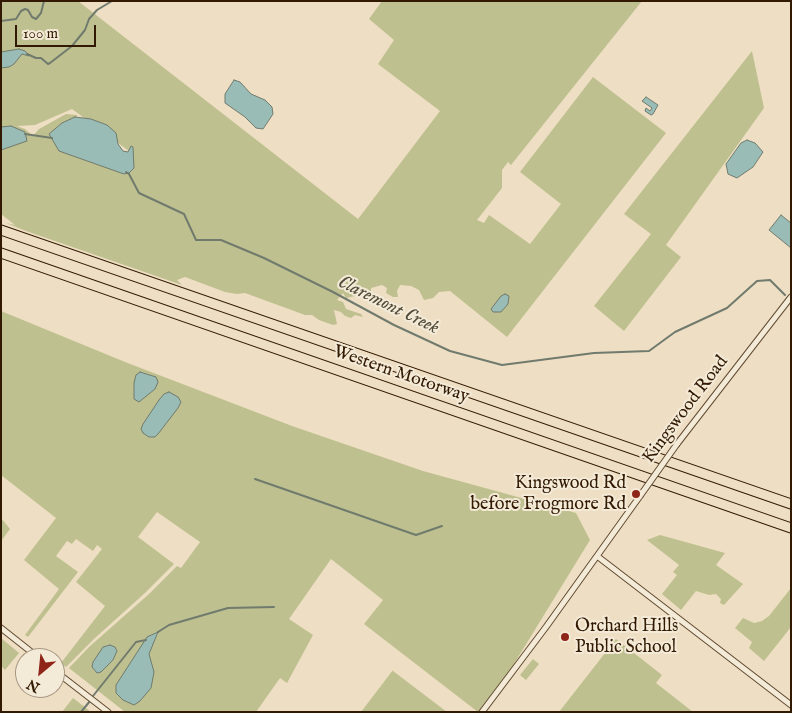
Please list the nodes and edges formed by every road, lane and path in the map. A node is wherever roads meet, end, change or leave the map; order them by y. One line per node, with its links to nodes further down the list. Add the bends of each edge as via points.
1 (1, 230): 4 (highway, Western Motorway)
2 (1, 253): 5 (highway, Western Motorway)
3 (791, 296): 6 (street, Kingswood Road, bridge)
4 (791, 504)
5 (791, 528)
6 (596, 556): 10 (street); 12 (street, Kingswood Road)
7 (1, 628): 8 (street)
8 (26, 648)
9 (65, 678): 11 (street)
10 (791, 705)
11 (108, 712)
12 (482, 712)

